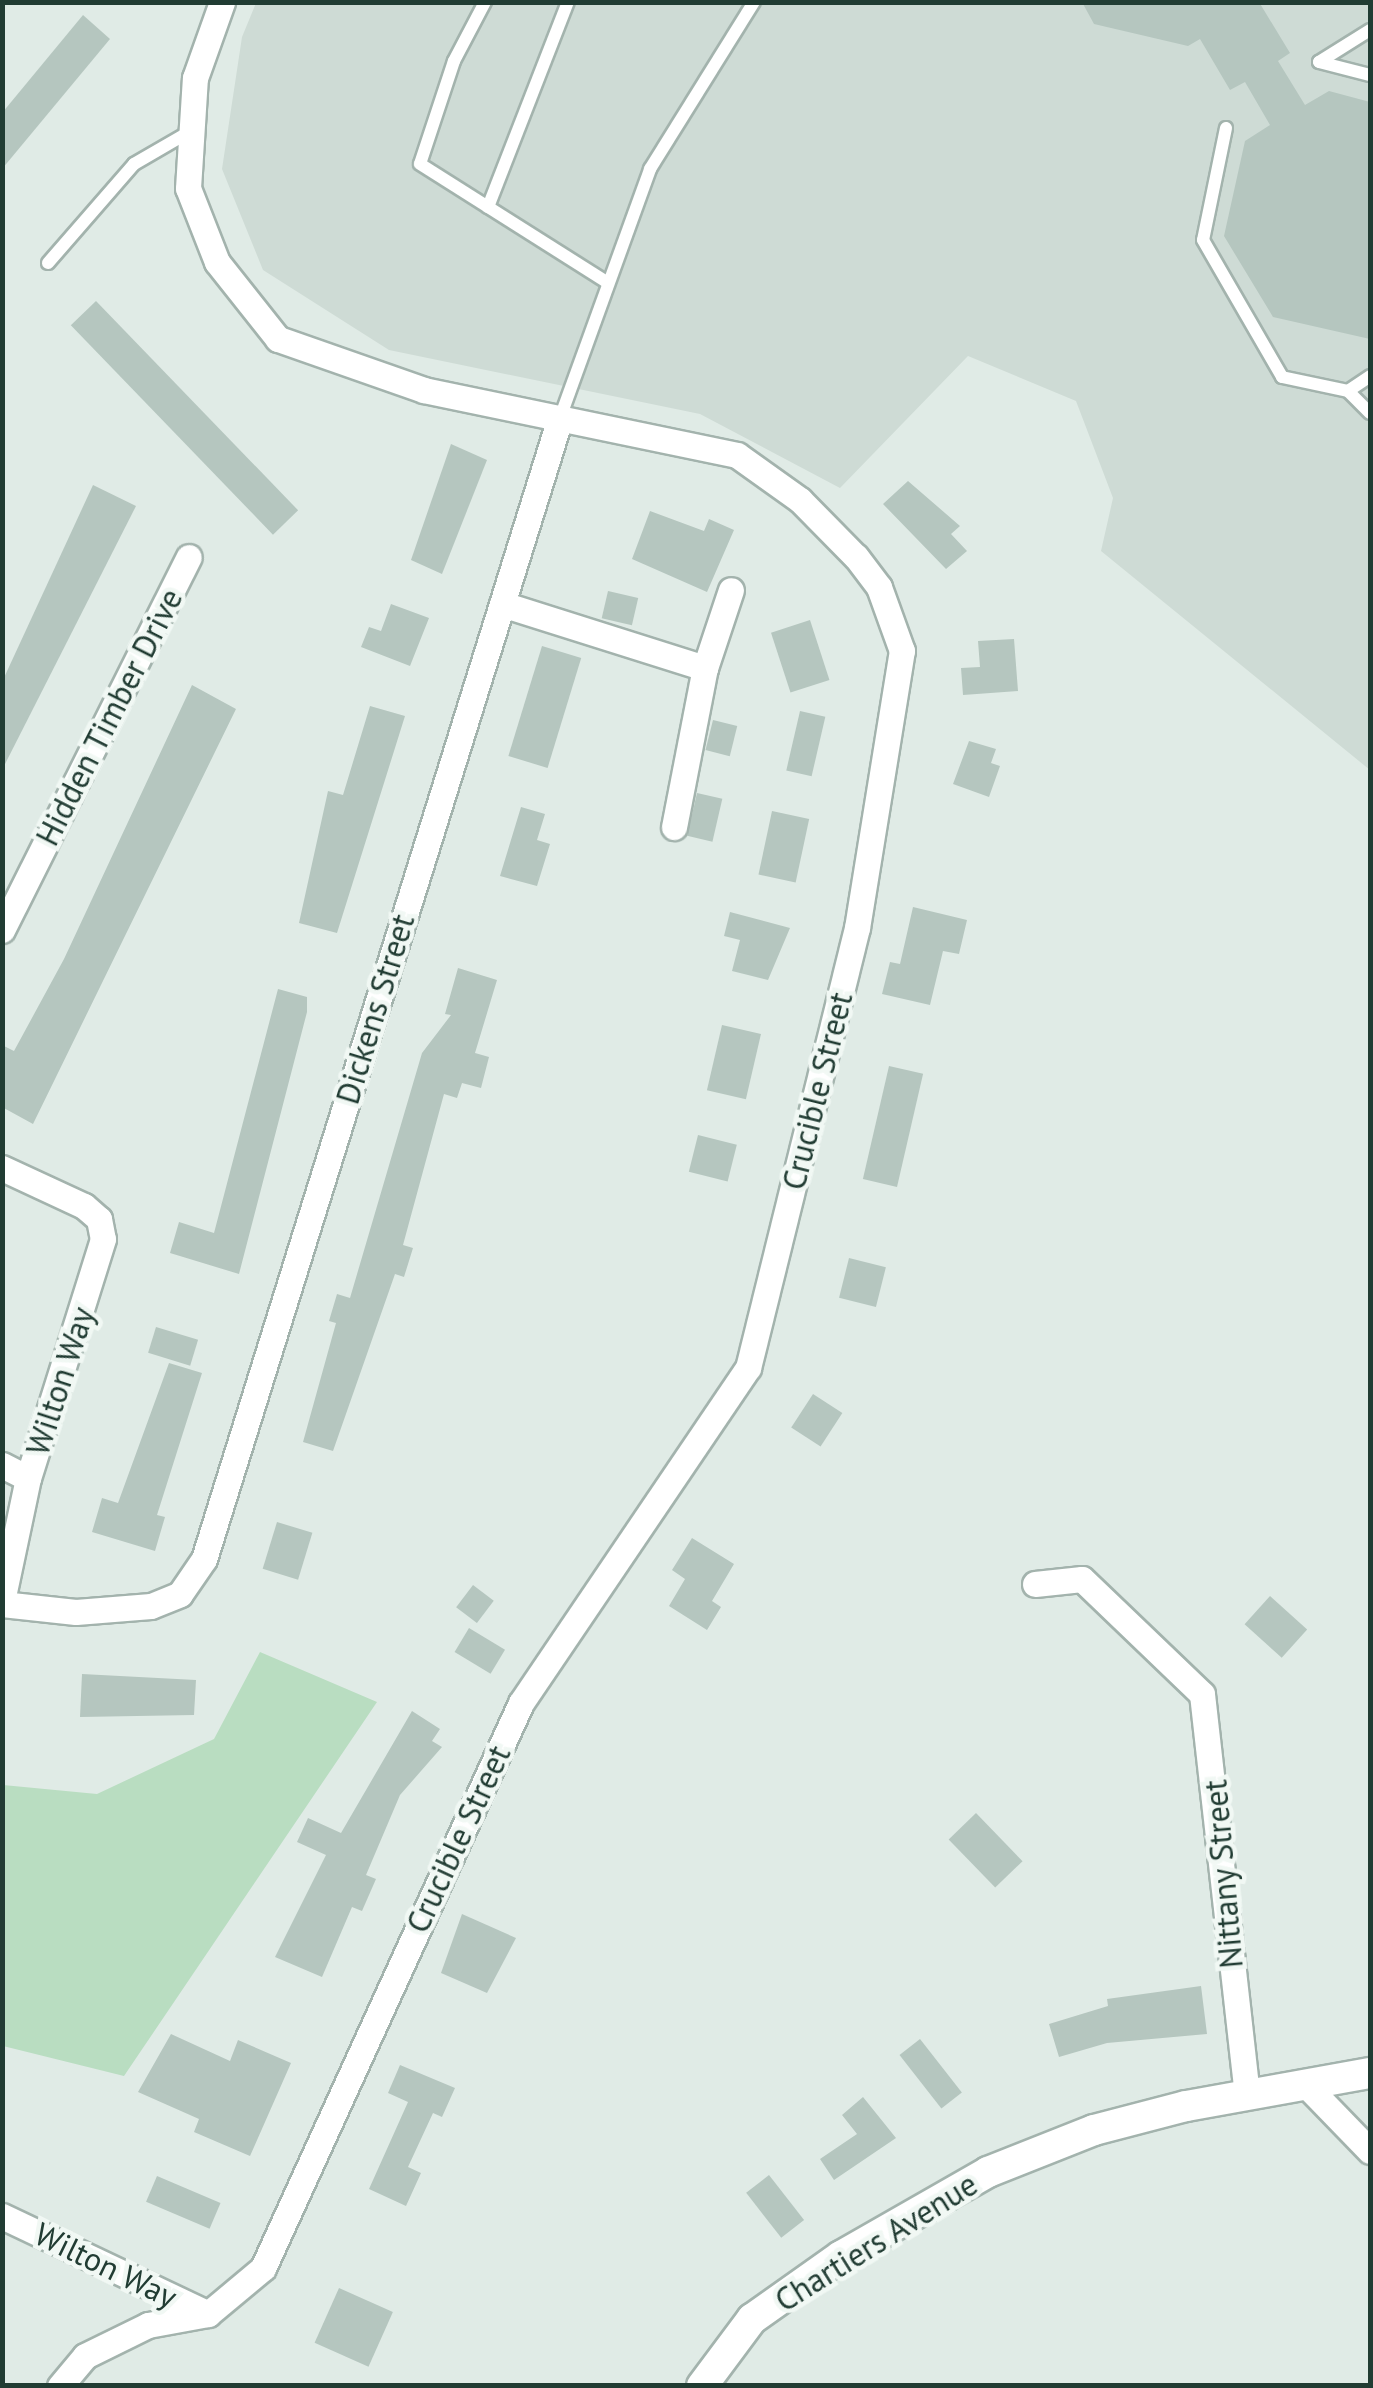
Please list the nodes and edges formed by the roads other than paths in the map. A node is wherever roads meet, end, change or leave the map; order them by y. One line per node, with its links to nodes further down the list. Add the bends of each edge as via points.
1 (222, 2): 8 (street, Crucible Street, via 195,78)
2 (485, 2): 9 (lane, via 454,61 420,164)
3 (568, 2): 9 (lane)
4 (754, 2): 11 (lane, via 650,169)
5 (1370, 30): 6 (lane, via 1319,62)
6 (1370, 74)
7 (1226, 128): 13 (lane, via 1203,240 1282,377)
8 (192, 132): 10 (lane, via 134,164); 15 (street, Crucible Street, via 188,188 217,262 278,338 424,390)
9 (488, 206): 11 (lane)
10 (48, 263)
11 (606, 280): 15 (lane)
12 (1370, 376): 13 (lane)
13 (1348, 390): 14 (lane)
14 (1370, 412)
15 (560, 418): 18 (street, Dickens Street); 32 (street, Crucible Street, via 737,455 800,500 879,587 902,651 857,928 748,1368 521,1703 263,2268)
16 (189, 557): 21 (street, Hidden Timber Drive)
17 (730, 590): 19 (street)
18 (502, 604): 19 (street); 26 (street, Dickens Street, via 204,1559 180,1594 121,1610)
19 (705, 668): 20 (street)
20 (674, 828)
21 (2, 930)
22 (2, 1168): 24 (street, Wilton Way, via 98,1219 97,1270)
23 (2, 1466): 24 (street)
24 (28, 1478): 26 (street, Wilton Way)
25 (1034, 1584): 29 (street, Nittany Street, via 1082,1579 1202,1694)
26 (2, 1603)
27 (1370, 2073): 28 (street, Chartiers Avenue)
28 (1306, 2085): 29 (street, Chartiers Avenue); 30 (street)
29 (1248, 2094): 34 (street, Chartiers Avenue, via 1094,2130 909,2214 752,2319)
30 (1370, 2150)
31 (2, 2216): 32 (street, Wilton Way)
32 (208, 2314): 33 (street, Crucible Street, via 148,2325 85,2356)
33 (60, 2386)
34 (702, 2386)

